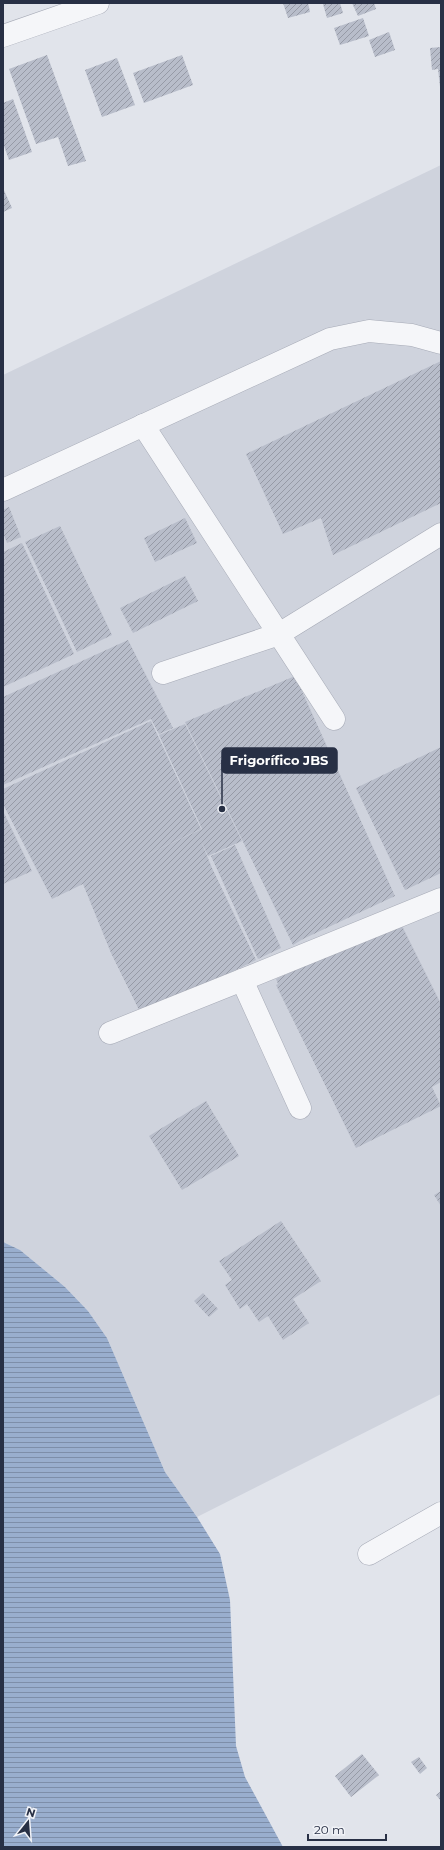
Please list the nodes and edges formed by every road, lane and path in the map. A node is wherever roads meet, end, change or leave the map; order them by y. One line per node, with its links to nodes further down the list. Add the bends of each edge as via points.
1 (98, 3): 2 (street)
2 (3, 36)
3 (441, 343): 4 (street, via 412,335 370,331 330,339)
4 (143, 425): 5 (street); 7 (street)
5 (3, 490)
6 (441, 534): 7 (street)
7 (279, 634): 8 (street); 9 (street)
8 (163, 673)
9 (334, 719)
10 (441, 899): 11 (street)
11 (242, 980): 12 (street); 13 (street)
12 (110, 1033)
13 (300, 1108)
14 (441, 1513): 15 (street)
15 (369, 1554)

